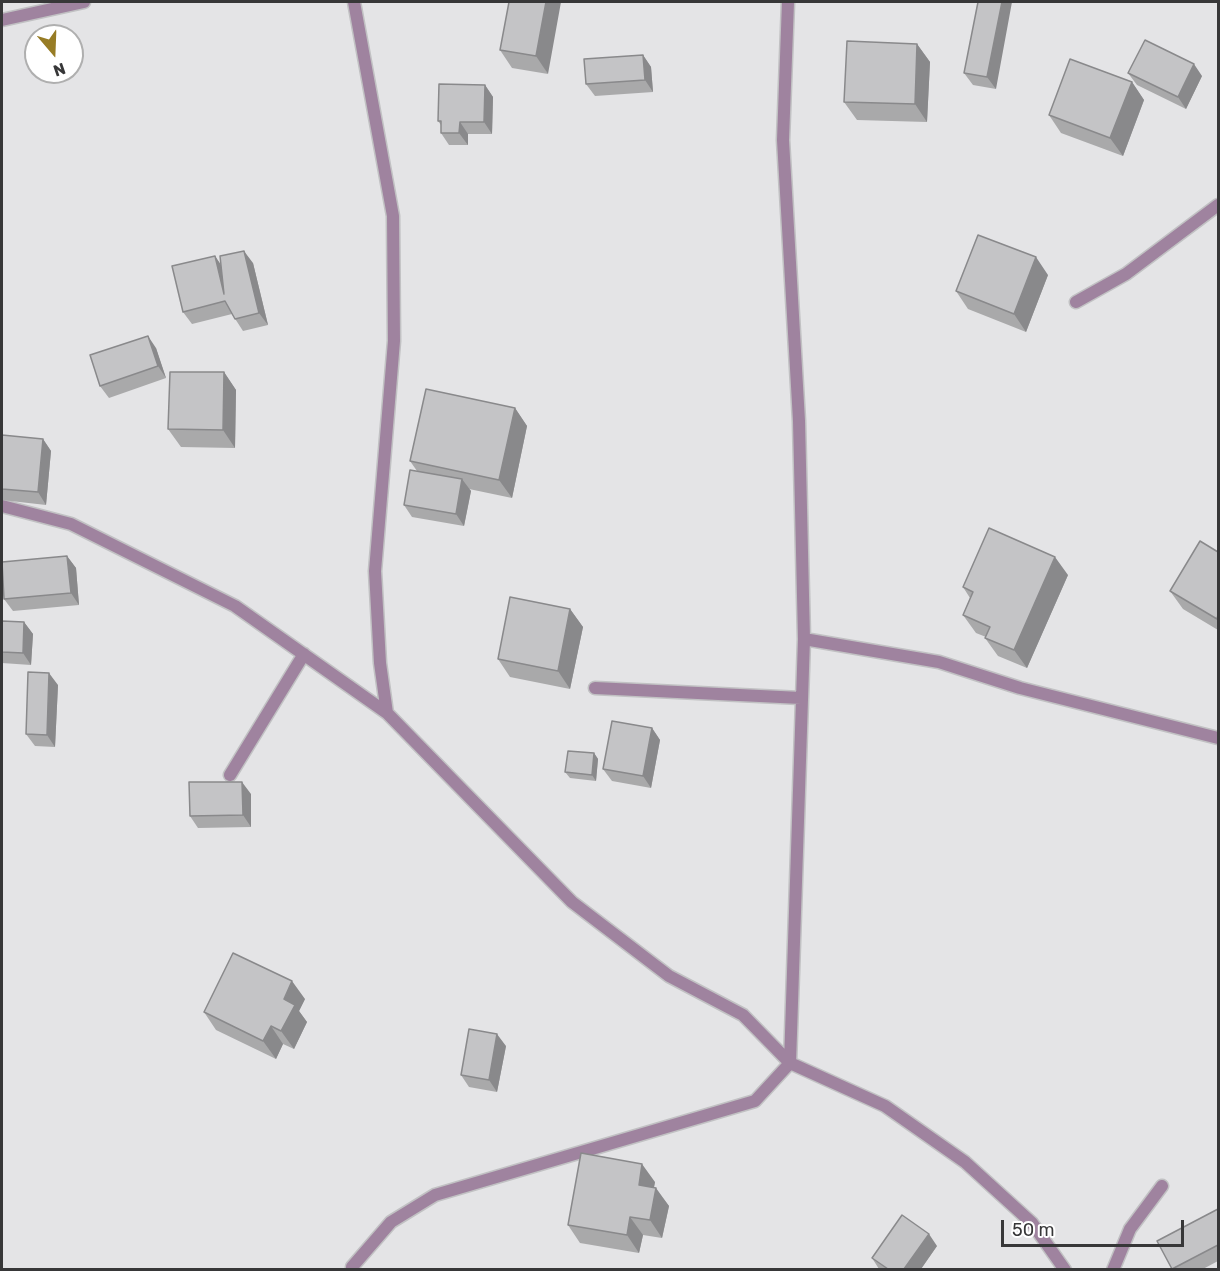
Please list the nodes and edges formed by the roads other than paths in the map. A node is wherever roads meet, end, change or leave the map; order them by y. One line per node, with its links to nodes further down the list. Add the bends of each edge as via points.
1 (84, 2): 4 (street)
2 (354, 2): 12 (street, via 393,216 394,341 375,571)
3 (788, 2): 8 (street, via 783,140 799,422)
4 (2, 20)
5 (1218, 205): 6 (street, via 1126,274)
6 (1076, 303)
7 (2, 506): 9 (street, via 71,524 235,606)
8 (804, 639): 11 (street); 13 (street, via 939,662 1020,688)
9 (304, 654): 12 (street); 14 (street)
10 (595, 688): 11 (street)
11 (801, 699): 15 (street)
12 (387, 713): 15 (street, via 572,902 669,976 743,1015)
13 (1218, 738)
14 (230, 775)
15 (790, 1063): 17 (street, via 755,1101 435,1195 391,1222); 18 (street, via 885,1106 965,1162 1032,1223)
16 (1162, 1186): 19 (street, via 1130,1229)
17 (352, 1269)
18 (1065, 1269)
19 (1113, 1269)

